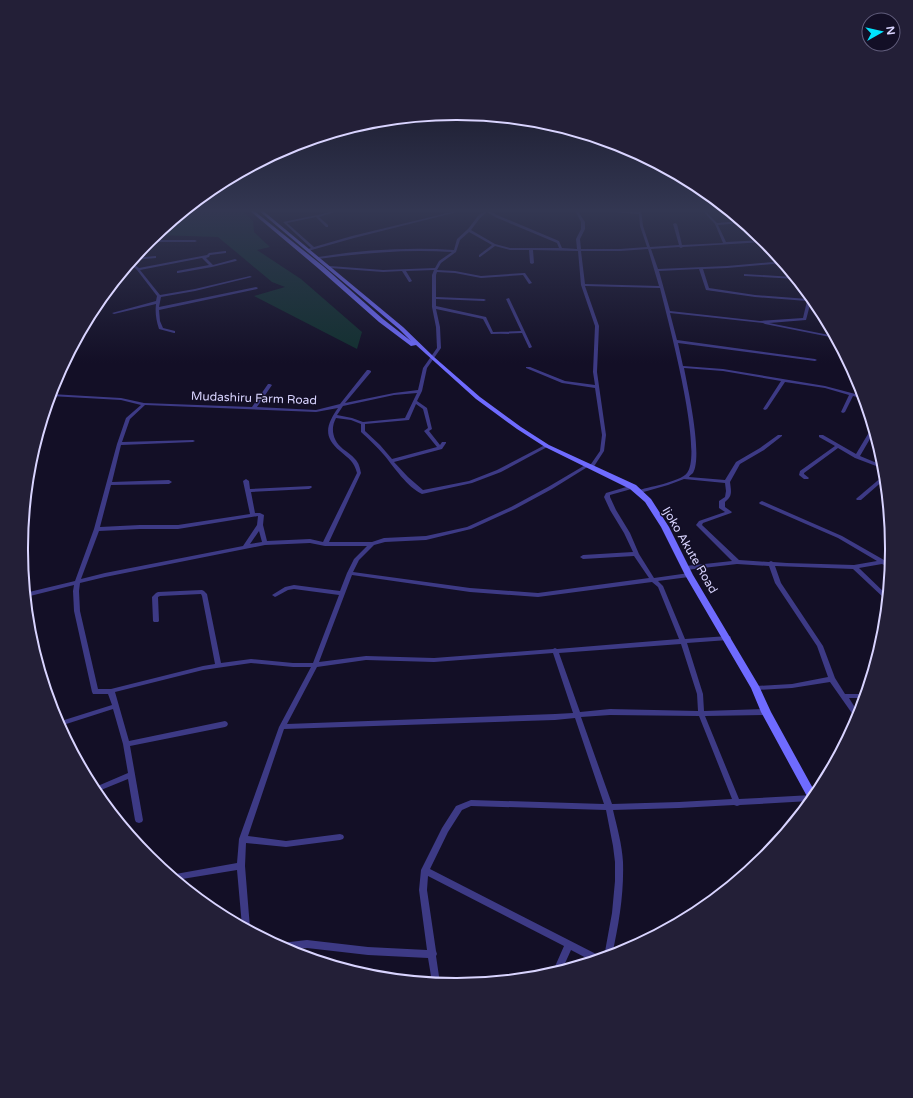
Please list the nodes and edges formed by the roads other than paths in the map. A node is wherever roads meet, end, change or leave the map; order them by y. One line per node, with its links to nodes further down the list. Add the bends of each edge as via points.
1 (180, 261): 14 (street)
2 (207, 261): 12 (street)
3 (231, 261): 12 (street)
4 (312, 261): 45 (main road, Ijoko Akute Road, via 394,332)
5 (322, 261): 13 (main road, Ijoko Akute Road)
6 (441, 261): 16 (street)
7 (580, 261): 25 (street)
8 (654, 261): 17 (street)
9 (773, 263): 10 (street); 15 (street)
10 (777, 264)
11 (134, 266): 14 (street)
12 (212, 266): 19 (street)
13 (330, 267): 18 (street); 45 (main road, Ijoko Akute Road)
14 (138, 269): 28 (street)
15 (701, 269): 17 (street); 30 (street, via 707,289 755,296)
16 (436, 270): 18 (street); 24 (street, via 481,277 524,274); 29 (street)
17 (657, 270): 26 (street)
18 (404, 271): 23 (street)
19 (178, 272)
20 (745, 275): 22 (street)
21 (250, 277): 28 (street)
22 (788, 278)
23 (410, 281)
24 (530, 283)
25 (583, 285): 26 (street); 52 (street, via 597,326)
26 (661, 287): 37 (street)
27 (256, 288): 36 (street)
28 (159, 296): 33 (street)
29 (435, 298): 32 (street); 35 (street)
30 (803, 298)
31 (508, 299): 41 (street)
32 (484, 300)
33 (158, 302): 36 (street); 38 (street)
34 (808, 305): 39 (street, via 805,319)
35 (434, 307): 41 (street, via 485,318 492,333); 45 (street, via 439,348)
36 (157, 309): 40 (street, via 161,329)
37 (669, 312): 39 (street); 43 (street)
38 (114, 313)
39 (760, 322): 42 (street)
40 (174, 332)
41 (523, 332): 44 (street)
42 (828, 336)
43 (675, 341): 46 (street); 47 (street)
44 (530, 347)
45 (432, 358): 53 (street, via 424,368); 71 (main road, Ijoko Akute Road, via 478,398)
46 (815, 360)
47 (680, 367): 50 (street, via 723,370); 78 (street, via 692,422 694,452 694,463)
48 (528, 368): 52 (street, via 564,382)
49 (369, 371): 59 (street)
50 (783, 381): 55 (street, via 825,387); 61 (street)
51 (270, 385): 60 (street)
52 (597, 387): 77 (street, via 604,435 602,451)
53 (420, 391): 57 (street); 59 (street, Mudashiru Farm Road)
54 (57, 395): 58 (street, Mudashiru Farm Road, via 120,399)
55 (852, 395): 56 (street); 62 (street)
56 (856, 396)
57 (415, 401): 64 (street, via 407,419); 73 (street, via 425,408 430,428 426,431)
58 (144, 404): 60 (street, Mudashiru Farm Road); 70 (street, via 128,418)
59 (343, 405): 60 (street, Mudashiru Farm Road, via 316,411); 63 (street)
60 (254, 408)
61 (765, 409)
62 (843, 412)
63 (334, 416): 64 (street); 94 (street, via 330,426 334,442 357,463 359,473)
64 (363, 423): 75 (street, via 363,431)
65 (780, 436): 82 (street, via 738,463)
66 (821, 436): 72 (street)
67 (869, 436): 74 (street)
68 (193, 441): 70 (street)
69 (444, 443): 73 (street)
70 (119, 444): 84 (street)
71 (547, 446): 75 (street, via 499,471 470,482 422,492 413,486); 77 (main road, Ijoko Akute Road)
72 (838, 446): 74 (street); 79 (street, via 802,472 801,475)
73 (440, 448): 75 (street)
74 (857, 457): 76 (street)
75 (392, 461)
76 (877, 465)
77 (589, 466): 86 (main road, Ijoko Akute Road); 95 (street, via 519,505 469,528 426,538 384,540)
78 (685, 478): 82 (street); 86 (street)
79 (806, 478)
80 (246, 481): 87 (street)
81 (169, 482): 84 (street)
82 (727, 482): 99 (street, via 729,491 727,498 722,501 722,508 729,512 699,525)
83 (879, 482): 88 (street)
84 (109, 484): 92 (street)
85 (309, 487): 87 (street)
86 (635, 490): 97 (street, via 608,494 608,497); 103 (main road, Ijoko Akute Road, via 648,501)
87 (248, 491): 90 (street)
88 (859, 499)
89 (762, 503): 101 (street, via 840,537)
90 (253, 515): 91 (street, via 261,515); 92 (street, via 178,527)
91 (260, 526): 93 (street); 96 (street)
92 (97, 529): 106 (street)
93 (265, 544): 94 (street, via 310,541); 96 (street)
94 (325, 544): 95 (street)
95 (372, 544): 104 (street, via 357,559)
96 (245, 547): 106 (street)
97 (636, 554): 98 (street); 105 (street)
98 (583, 557)
99 (737, 562): 100 (street); 103 (street)
100 (771, 563): 102 (street, via 787,566); 117 (street, via 778,583 820,646)
101 (884, 563): 102 (street)
102 (854, 567): 109 (street)
103 (688, 571): 105 (street); 112 (main road, Ijoko Akute Road)
104 (350, 573): 105 (street, via 526,595); 108 (street)
105 (652, 579): 113 (street, via 660,586)
106 (77, 582): 107 (street); 119 (street, via 77,611 95,692)
107 (31, 594)
108 (342, 594): 110 (street, via 294,587); 116 (street)
109 (882, 594)
110 (275, 595)
111 (156, 621): 115 (street, via 155,597 158,594 202,592 205,595)
112 (728, 638): 113 (street); 118 (main road, Ijoko Akute Road)
113 (683, 641): 114 (street); 125 (street, via 700,694)
114 (555, 650): 116 (street, via 434,660 366,658); 126 (street)
115 (218, 665): 116 (street, via 250,661); 119 (street)
116 (315, 665): 129 (street)
117 (832, 679): 118 (street, via 792,686); 120 (street)
118 (756, 688): 124 (main road, Ijoko Akute Road)
119 (111, 691): 122 (street)
120 (843, 696): 121 (street); 123 (street)
121 (859, 696)
122 (115, 706): 127 (street); 130 (street)
123 (853, 710)
124 (766, 712): 125 (street); 133 (main road, Ijoko Akute Road)
125 (701, 714): 126 (street, via 610,712); 135 (street)
126 (577, 715): 129 (street, via 555,718); 136 (street)
127 (65, 722)
128 (225, 724): 130 (street)
129 (282, 727): 139 (street)
130 (126, 744): 131 (street)
131 (131, 775): 132 (street); 137 (street)
132 (100, 787)
133 (810, 792)
134 (804, 799): 135 (street)
135 (737, 803): 136 (street)
136 (609, 807): 141 (street, via 471,803 459,808); 146 (street, via 619,871 616,922)
137 (139, 820)
138 (340, 837): 139 (street, via 286,844)
139 (243, 839): 140 (street)
140 (241, 866): 142 (street); 143 (street)
141 (425, 870): 144 (street); 147 (street, via 423,890)
142 (180, 876)
143 (246, 922)
144 (569, 944): 148 (street); 149 (street)
145 (294, 945): 147 (street, via 307,944 368,951)
146 (610, 949)
147 (433, 954): 150 (street)
148 (591, 956)
149 (560, 965)
150 (435, 977)

